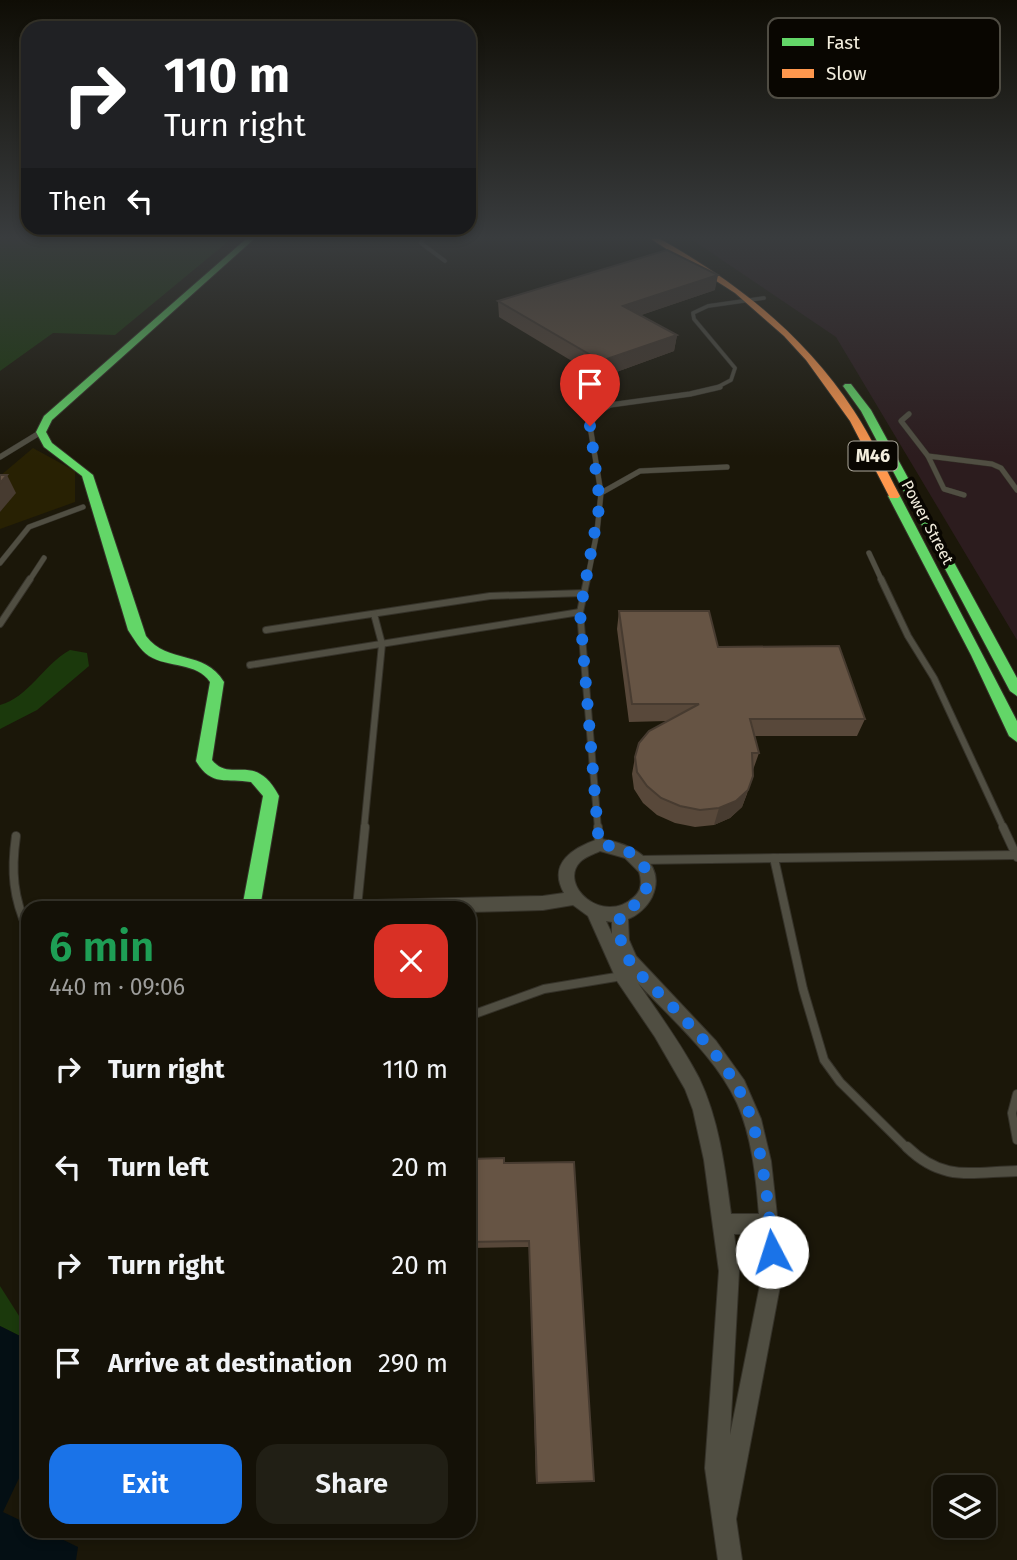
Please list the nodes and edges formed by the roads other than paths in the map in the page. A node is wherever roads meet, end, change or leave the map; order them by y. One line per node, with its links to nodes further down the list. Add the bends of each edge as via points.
1 (168, 312): 6 (main road, via 48,418)
2 (696, 312): 11 (lane, via 694,319 735,368 732,379 708,390 610,405 597,413 589,432)
3 (768, 312): 4 (main road, Power Street / M46)
4 (819, 360): 14 (main road, Power Street / M46, via 866,410); 15 (main road, Power Street / M46)
5 (909, 414): 7 (lane, via 901,421)
6 (41, 432): 8 (lane); 34 (main road, via 44,440 87,475 142,644 159,657 196,665 215,675 205,768 223,775 258,775 269,786)
7 (928, 456): 10 (lane, via 992,464); 12 (lane, via 944,489)
8 (0, 457)
9 (727, 467): 11 (lane, via 640,471)
10 (1017, 490)
11 (601, 493): 19 (lane)
12 (964, 495)
13 (83, 507): 18 (lane, via 29,527)
14 (932, 531): 15 (main road); 26 (main road, Power Street / M46)
15 (914, 532): 27 (main road, Power Street / M46)
16 (869, 553): 30 (lane, via 908,636 934,678)
17 (44, 558): 22 (lane)
18 (0, 564)
19 (584, 593): 20 (lane); 21 (lane, via 505,594)
20 (580, 612): 24 (lane); 29 (lane)
21 (374, 614): 23 (lane); 24 (lane)
22 (0, 624)
23 (266, 630)
24 (382, 644): 25 (lane); 35 (lane)
25 (250, 665)
26 (1017, 691)
27 (1016, 731)
28 (16, 836): 38 (lane, via 11,869 13,894)
29 (599, 845): 32 (street, via 621,847); 33 (street, via 576,855 569,864 567,887)
30 (1017, 856): 31 (lane)
31 (774, 858): 32 (lane); 44 (lane, via 815,1037 829,1070 927,1165 946,1173)
32 (639, 860): 39 (street, via 648,880 647,891 632,909)
33 (573, 898): 36 (street); 37 (street)
34 (252, 901)
35 (358, 901)
36 (476, 904)
37 (594, 912): 39 (street); 40 (street)
38 (21, 913)
39 (620, 914): 40 (street, via 620,940)
40 (632, 975): 41 (lane, via 549,988); 45 (street, via 702,1111); 46 (street, via 687,1022 728,1071 746,1102 760,1155)
41 (476, 1013)
42 (1017, 1094): 43 (lane, via 1012,1112)
43 (1017, 1140)
44 (1017, 1171)
45 (724, 1224): 46 (street); 47 (street, via 729,1271 717,1468)
46 (770, 1224): 47 (street, via 773,1270 768,1305)
47 (725, 1525): 48 (street)
48 (730, 1560)

